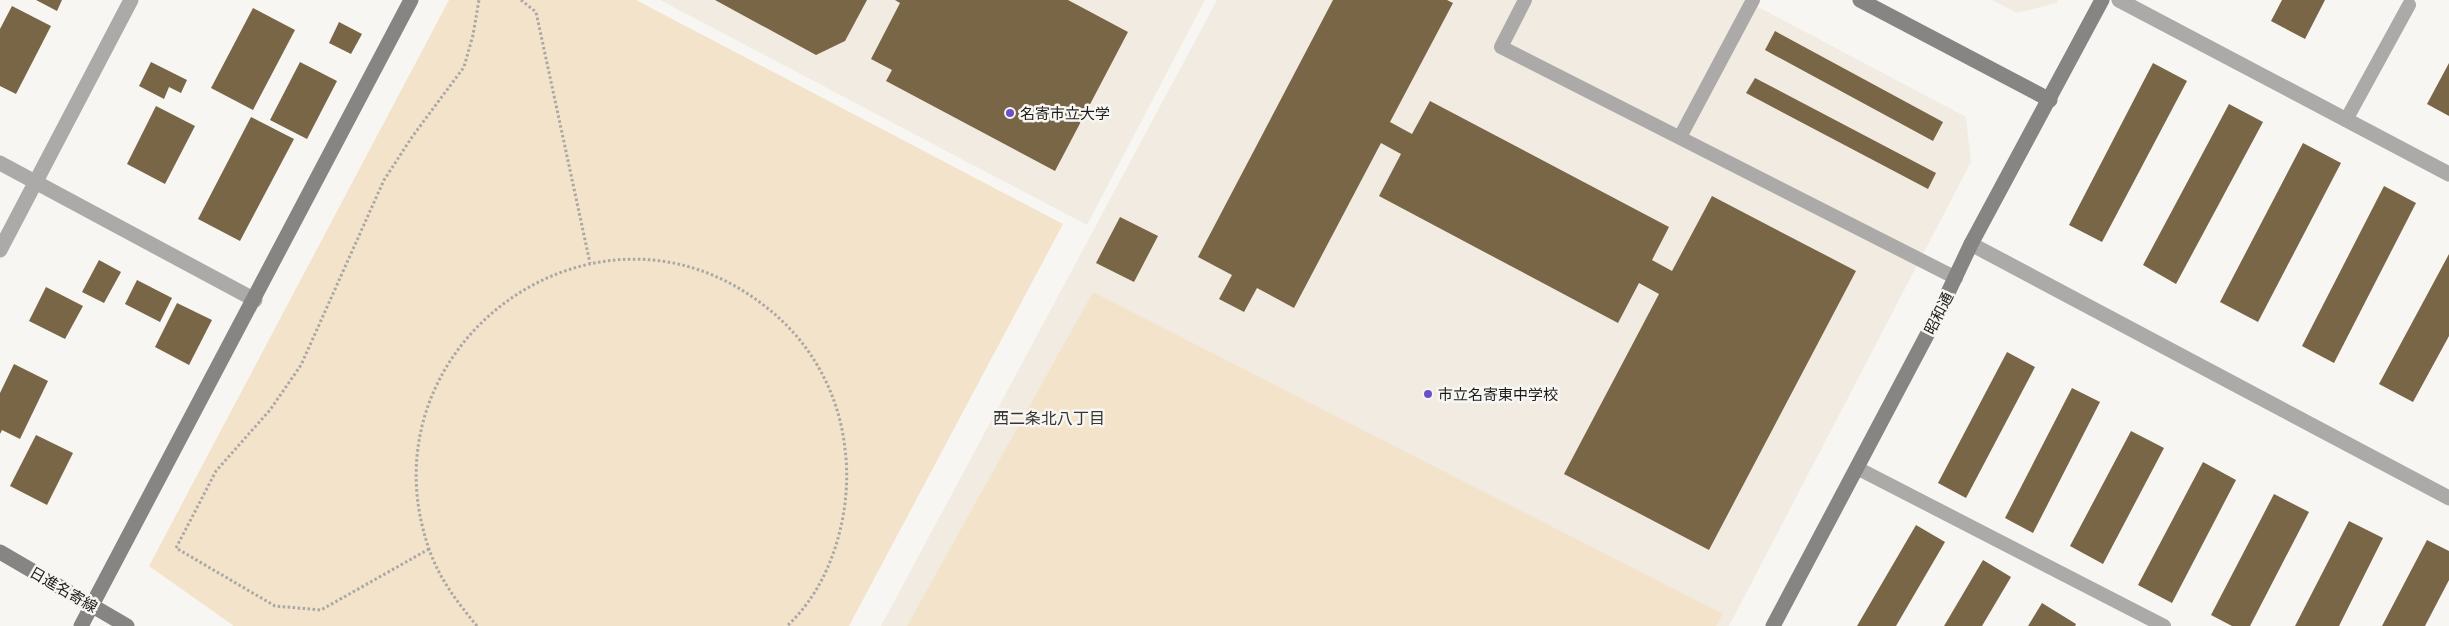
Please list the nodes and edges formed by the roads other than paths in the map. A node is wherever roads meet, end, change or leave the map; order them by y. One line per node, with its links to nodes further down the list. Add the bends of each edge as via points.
1 (131, 0): 14 (street)
2 (411, 0): 18 (street)
3 (1525, 0): 11 (lane, via 1500,47)
4 (1753, 0): 11 (lane)
5 (1860, 0): 9 (street)
6 (2102, 0): 9 (street, 昭和通)
7 (2120, 0): 10 (street)
8 (2409, 5): 10 (lane)
9 (2050, 100): 15 (street, 昭和通)
10 (2346, 120): 13 (street)
11 (1680, 137): 17 (lane)
12 (0, 163): 14 (street)
13 (2449, 174)
14 (36, 182): 16 (street); 18 (street)
15 (1971, 244): 17 (street, 昭和通); 20 (street)
16 (0, 250)
17 (1956, 278): 19 (street, 昭和通)
18 (254, 300): 22 (street)
19 (1856, 468): 25 (street, 昭和通); 26 (lane)
20 (2449, 498)
21 (0, 552): 22 (street, 日進名寄線)
22 (93, 605): 23 (street); 24 (street, 日進名寄線)
23 (81, 626)
24 (127, 626)
25 (1774, 626)
26 (2164, 626)

